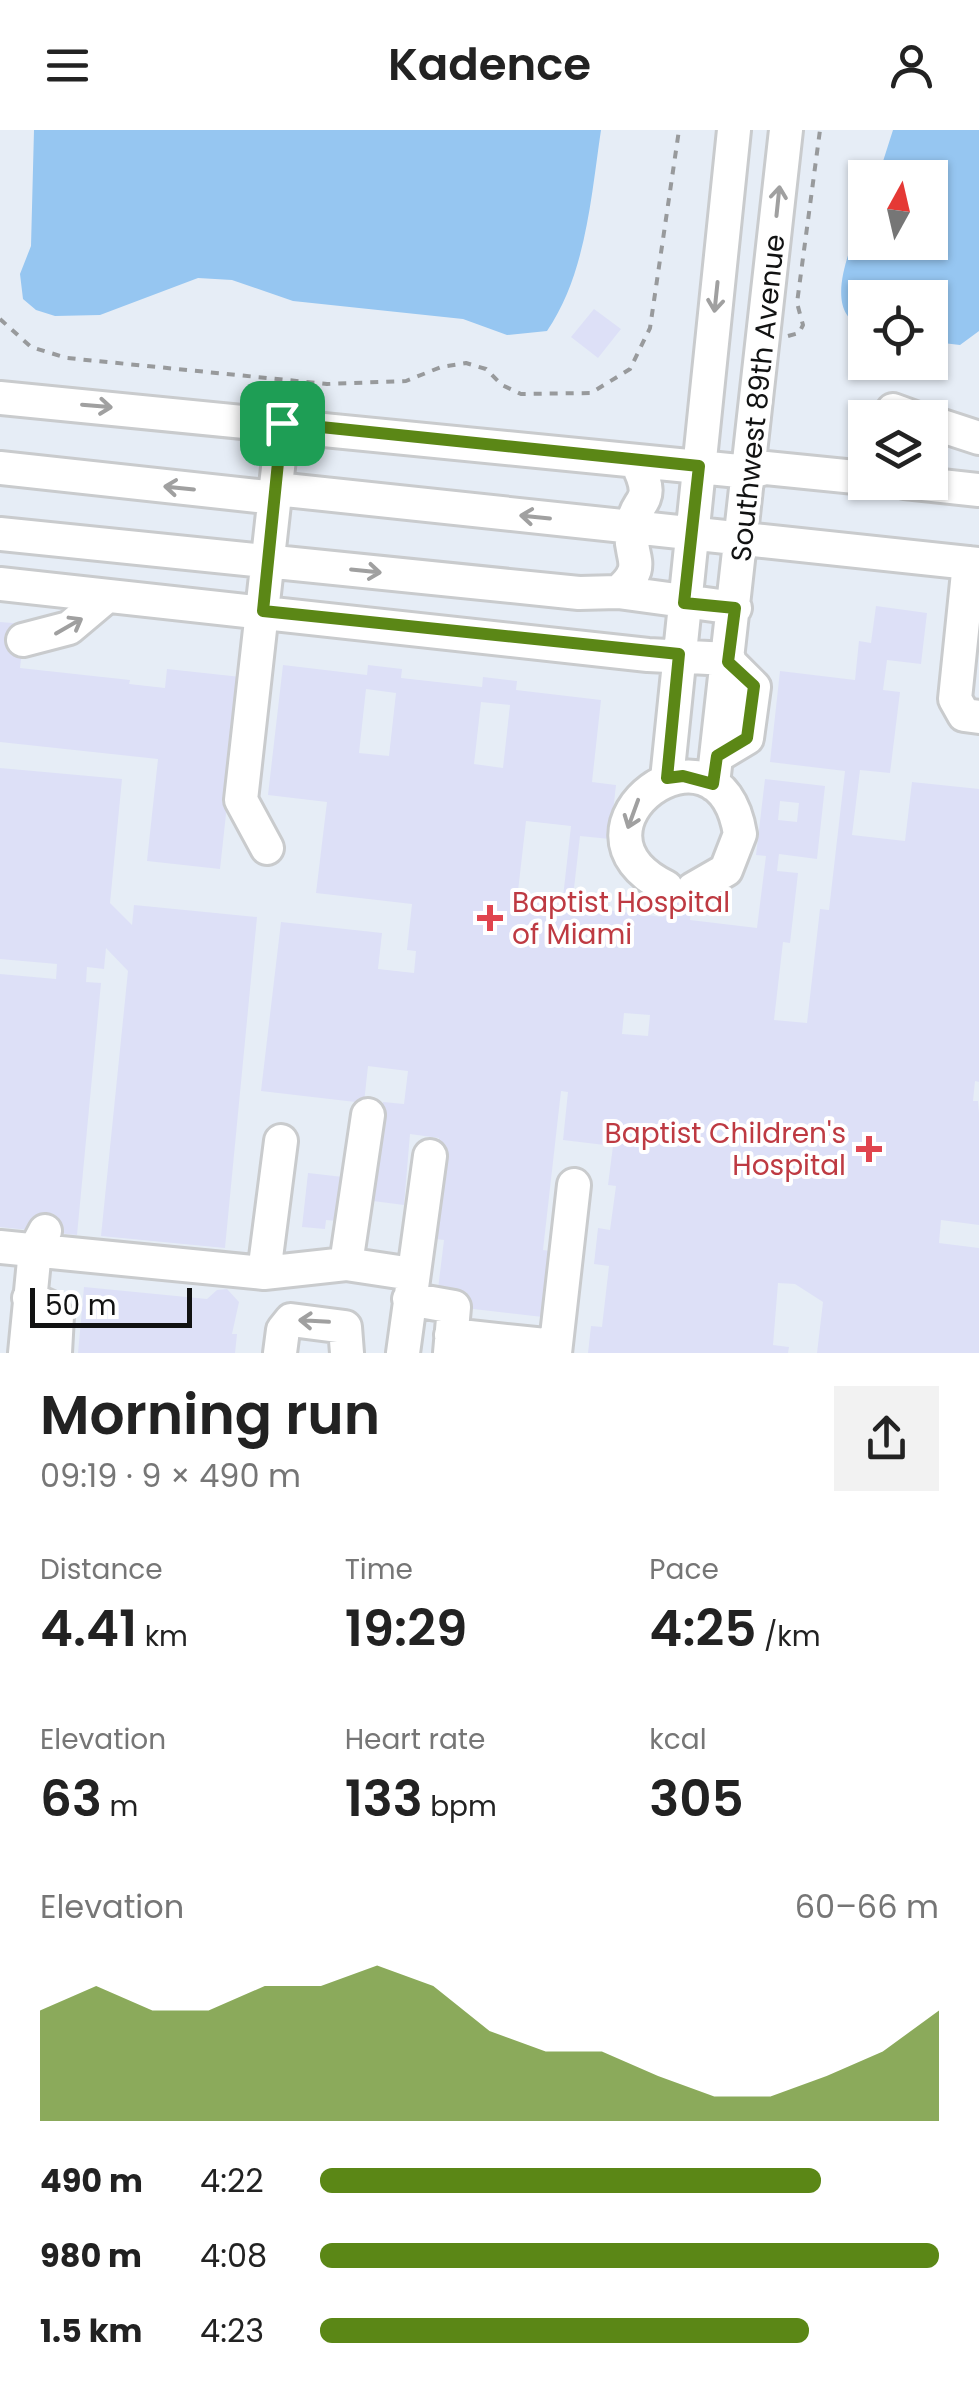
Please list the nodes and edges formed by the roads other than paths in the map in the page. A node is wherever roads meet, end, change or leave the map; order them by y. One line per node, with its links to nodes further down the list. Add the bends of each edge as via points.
1 (734, 130): 8 (street, Southwest 89th Avenue, one-way to 8)
2 (786, 130): 10 (street, Southwest 89th Avenue, one-way to 2)
3 (0, 398): 4 (street, one-way to 4)
4 (282, 423): 7 (street); 14 (street)
5 (948, 428): 6 (street)
6 (979, 438)
7 (636, 460): 8 (street); 15 (street, via 646,492)
8 (699, 466): 10 (street); 16 (street, Southwest 89th Avenue)
9 (0, 468): 14 (street, one-way to 9)
10 (749, 472): 11 (street); 18 (street, Southwest 89th Avenue)
11 (848, 476)
12 (948, 487): 13 (street)
13 (979, 490)
14 (276, 493): 15 (street, one-way to 14); 19 (street)
15 (632, 528): 16 (street); 22 (street, via 636,567)
16 (692, 532): 18 (street); 24 (street, Southwest 89th Avenue)
17 (0, 534): 19 (street)
18 (743, 536): 20 (street); 25 (street, Southwest 89th Avenue)
19 (270, 560): 22 (street, one-way to 22); 26 (street)
20 (974, 564): 30 (street, via 955,700 964,715)
21 (0, 584): 23 (street)
22 (618, 592): 24 (street)
23 (106, 596): 26 (street); 27 (street, one-way to 23, via 70,628)
24 (684, 603): 25 (street); 28 (street, Southwest 89th Avenue)
25 (735, 608): 29 (street, Southwest 89th Avenue)
26 (263, 611): 28 (street); 33 (street, via 242,800)
27 (23, 640)
28 (679, 654): 29 (street); 32 (street, Southwest 89th Avenue)
29 (729, 661): 31 (street, Southwest 89th Avenue)
30 (979, 717)
31 (715, 770): 32 (street); 32 (street, one-way to 31, via 638,798 626,832 637,866 680,888 726,870 740,834)
32 (667, 778)
33 (266, 848)
34 (368, 1114): 40 (street)
35 (281, 1142): 41 (street)
36 (430, 1156): 42 (street)
37 (574, 1185): 45 (street)
38 (40, 1241): 39 (street); 41 (street, via 189,1255); 43 (street)
39 (0, 1247)
40 (346, 1264): 41 (street); 42 (street)
41 (264, 1272)
42 (410, 1287): 44 (street, via 454,1307); 50 (street)
43 (29, 1298): 46 (street); 47 (street, via 56,1316)
44 (451, 1344): 45 (street)
45 (555, 1350)
46 (25, 1353)
47 (56, 1353)
48 (280, 1353): 49 (street, one-way to 48, via 345,1327 291,1320 282,1330)
49 (347, 1353)
50 (404, 1353)

